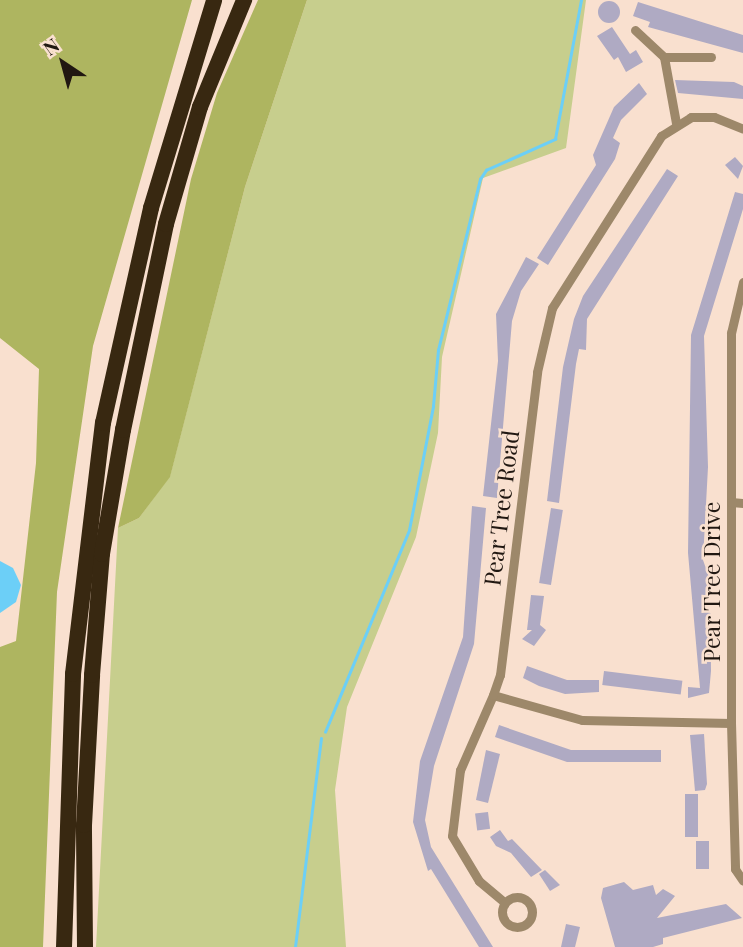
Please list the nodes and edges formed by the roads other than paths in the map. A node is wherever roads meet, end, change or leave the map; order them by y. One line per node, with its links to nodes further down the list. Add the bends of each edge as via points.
1 (214, 0): 15 (highway, via 151,208 103,423 73,674)
2 (244, 0): 16 (highway, via 200,107 166,224 102,554 93,661)
3 (635, 30): 4 (street)
4 (664, 57): 5 (street); 6 (street)
5 (711, 57)
6 (676, 123): 7 (street, via 714,117); 11 (street, Pear Tree Road, via 661,136 552,308 537,372 500,674)
7 (743, 129)
8 (743, 282): 9 (street, Pear Tree Drive, via 731,332)
9 (731, 502): 10 (street); 12 (street, Pear Tree Drive)
10 (743, 503)
11 (493, 695): 12 (street, via 582,720); 14 (street, Pear Tree Road, via 460,770 452,836 479,881)
12 (731, 723): 13 (street, Pear Tree Drive, via 736,869)
13 (743, 881)
14 (503, 901)
15 (64, 947)
16 (85, 947)

